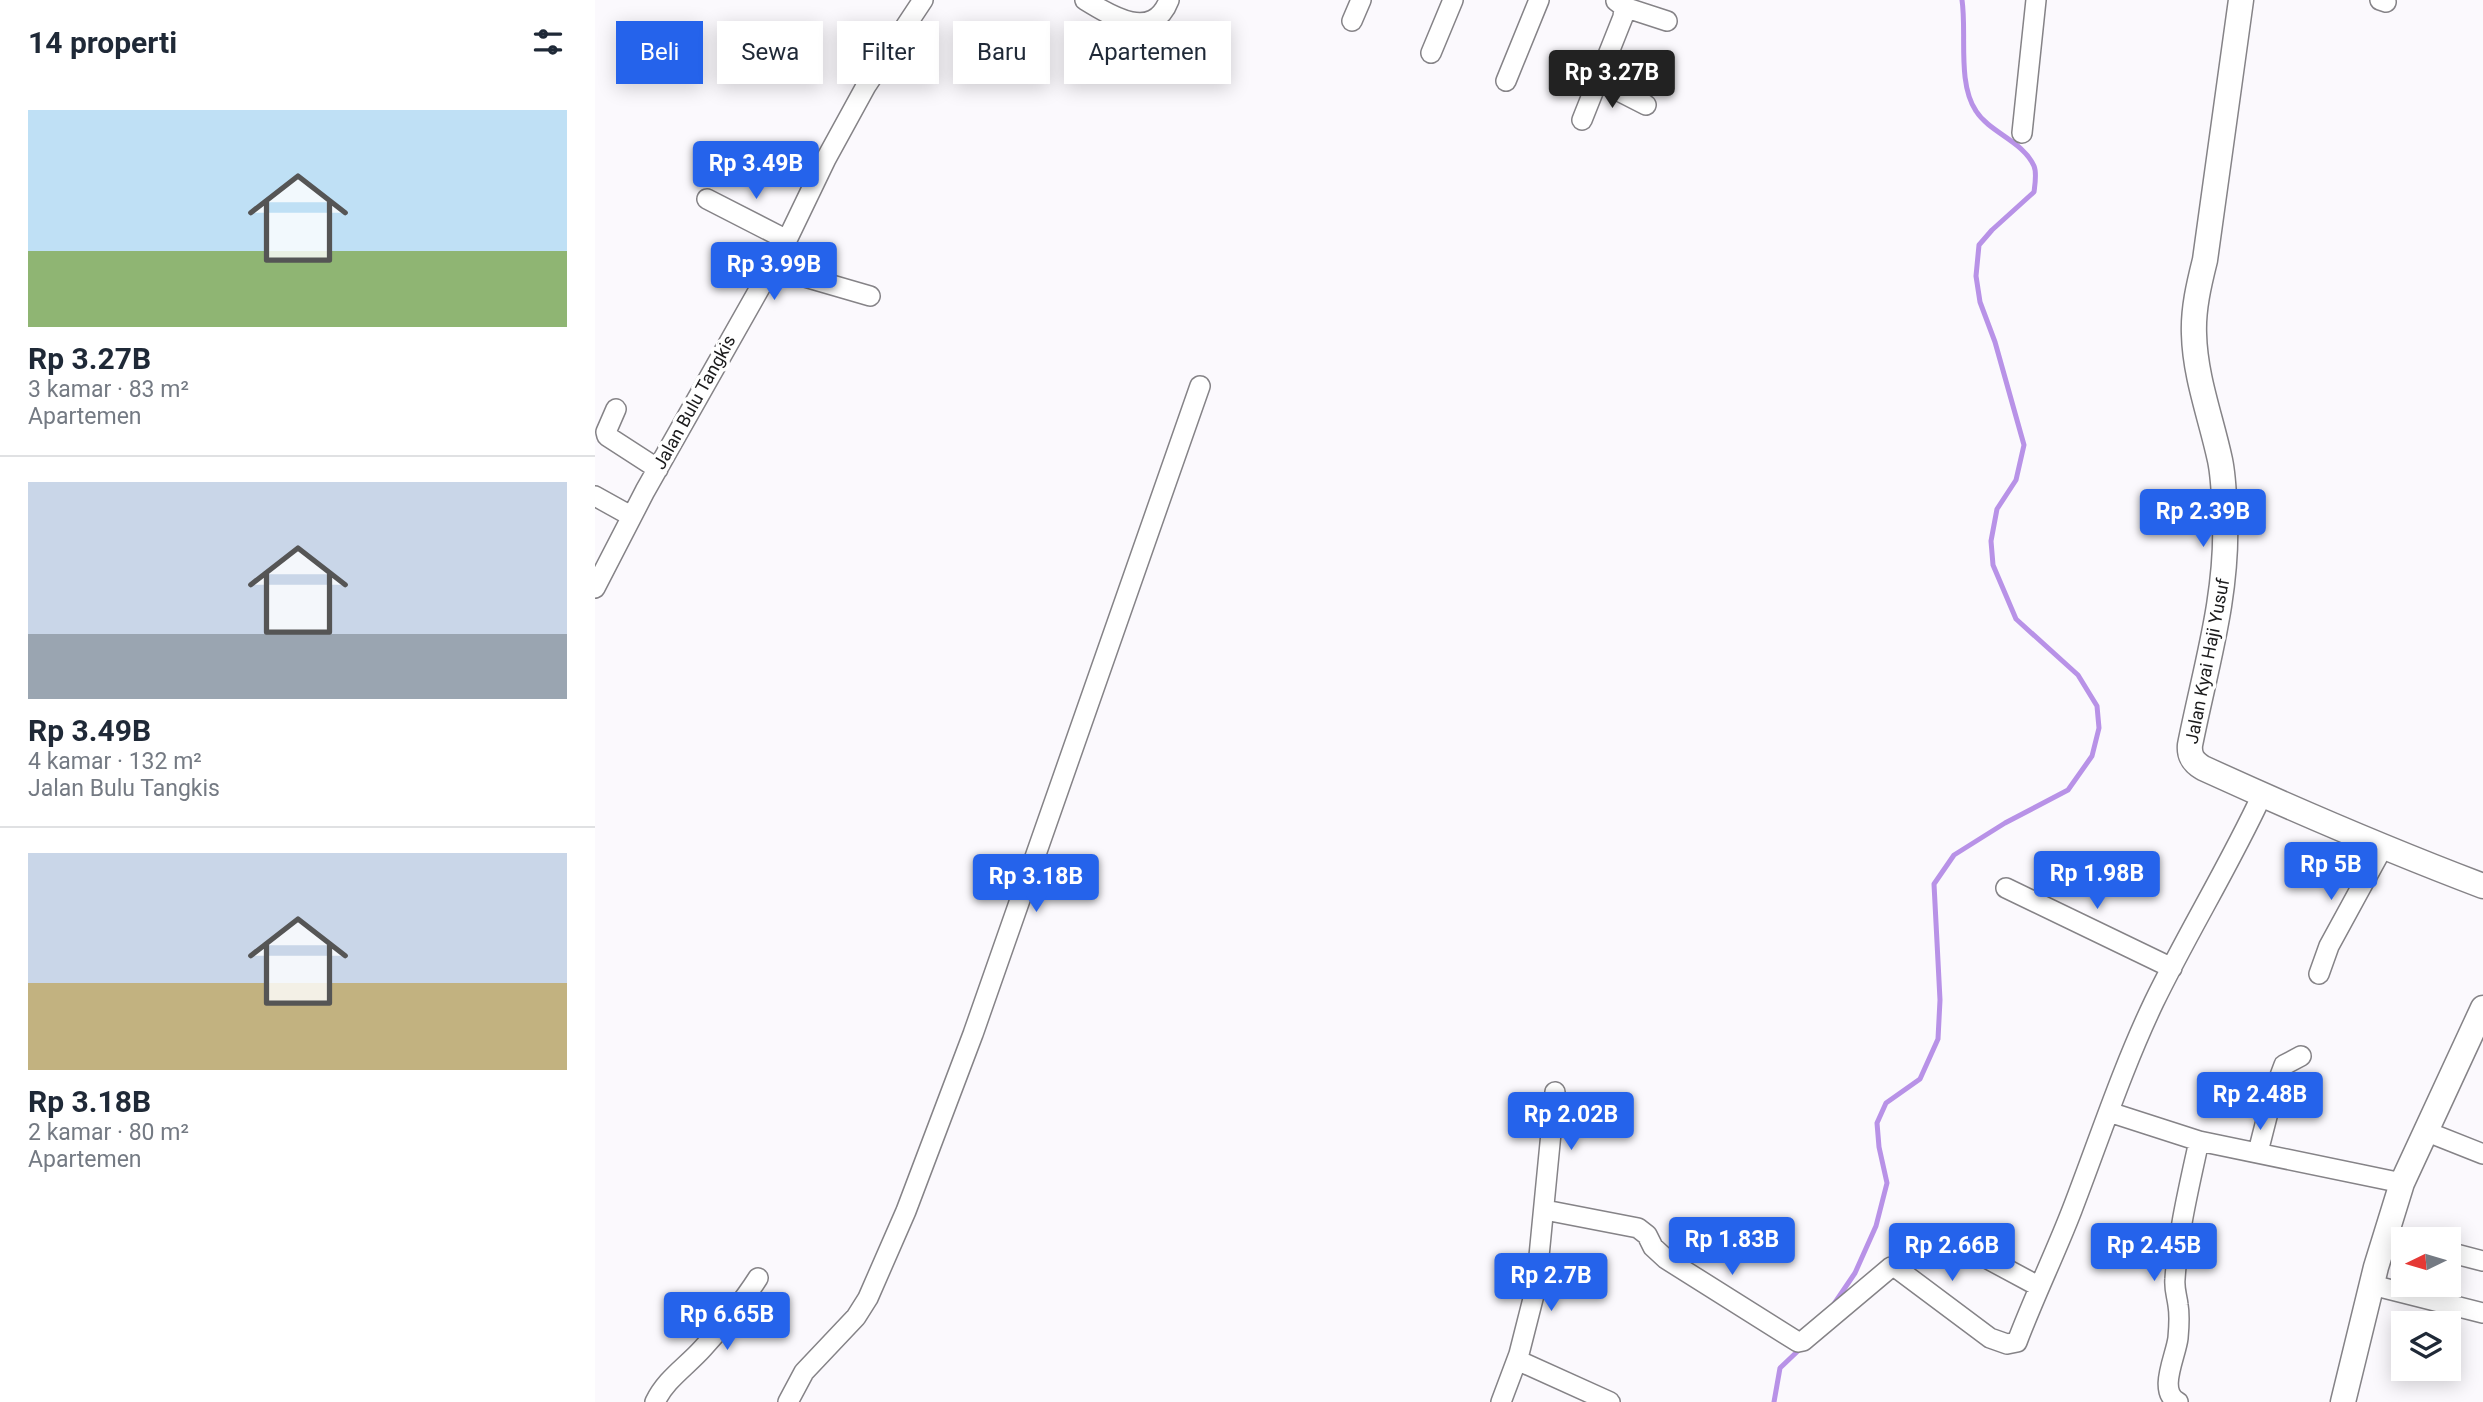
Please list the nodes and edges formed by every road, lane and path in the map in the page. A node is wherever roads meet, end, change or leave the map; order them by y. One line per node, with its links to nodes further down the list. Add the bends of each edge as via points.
1 (923, 0): 19 (street, Jalan Bulu Tangkis, via 866,86)
2 (1085, 0): 3 (street, via 1138,23 1155,20)
3 (1169, 0)
4 (1361, 0): 10 (street)
5 (1453, 0): 12 (street)
6 (1539, 0): 14 (street)
7 (2036, 0): 17 (street)
8 (2241, 0): 28 (street, Jalan Kyai Haji Yusuf, via 2194,322 2208,420 2223,475 2225,562 2223,595 2189,750 2197,765)
9 (1620, 4): 11 (street); 13 (street, via 1623,17)
10 (1352, 21)
11 (1667, 21)
12 (1431, 53)
13 (1597, 80): 15 (street); 16 (street)
14 (1506, 82)
15 (1646, 105)
16 (1582, 120)
17 (2022, 133)
18 (706, 199): 19 (street)
19 (787, 240): 20 (street, Jalan Bulu Tangkis)
20 (770, 267): 21 (street); 24 (street, Jalan Bulu Tangkis)
21 (870, 296)
22 (1200, 386): 55 (street, via 973,1034 906,1211 856,1317 804,1371)
23 (616, 409): 24 (street, via 607,436)
24 (658, 469): 26 (street, Jalan Bulu Tangkis)
25 (595, 496): 26 (street)
26 (631, 516): 27 (street, Jalan Bulu Tangkis)
27 (595, 588)
28 (2262, 795): 29 (street, Jalan Kyai Haji Yusuf); 32 (street)
29 (2383, 848): 30 (street, Jalan Kyai Haji Yusuf); 33 (street, via 2329,946)
30 (2483, 886)
31 (2006, 888): 32 (street)
32 (2172, 968): 37 (street)
33 (2319, 974)
34 (2481, 1015): 38 (street)
35 (2301, 1056): 40 (street, via 2284,1065)
36 (1555, 1091): 43 (street)
37 (2109, 1112): 39 (street); 51 (street, via 2063,1234)
38 (2425, 1131): 41 (street); 42 (street)
39 (2199, 1142): 40 (street); 58 (street, via 2180,1227 2175,1282 2178,1340 2168,1389)
40 (2258, 1152): 42 (street)
41 (2483, 1154)
42 (2402, 1182): 44 (street)
43 (1545, 1210): 51 (street, via 1638,1228 1667,1259 1793,1340 1803,1341 1891,1267 1900,1269 1990,1338 2007,1344 2017,1342); 53 (street, via 1536,1287)
44 (2396, 1227)
45 (2391, 1245): 50 (street)
46 (1973, 1251): 51 (street)
47 (2461, 1256): 48 (street)
48 (2483, 1262)
49 (758, 1278): 54 (street, via 740,1306 668,1381)
50 (2372, 1285): 52 (street); 59 (street)
51 (2038, 1286)
52 (2483, 1313)
53 (1517, 1360): 56 (street); 57 (street)
54 (655, 1402)
55 (788, 1402)
56 (1501, 1402)
57 (1610, 1402)
58 (2178, 1402)
59 (2343, 1402)

